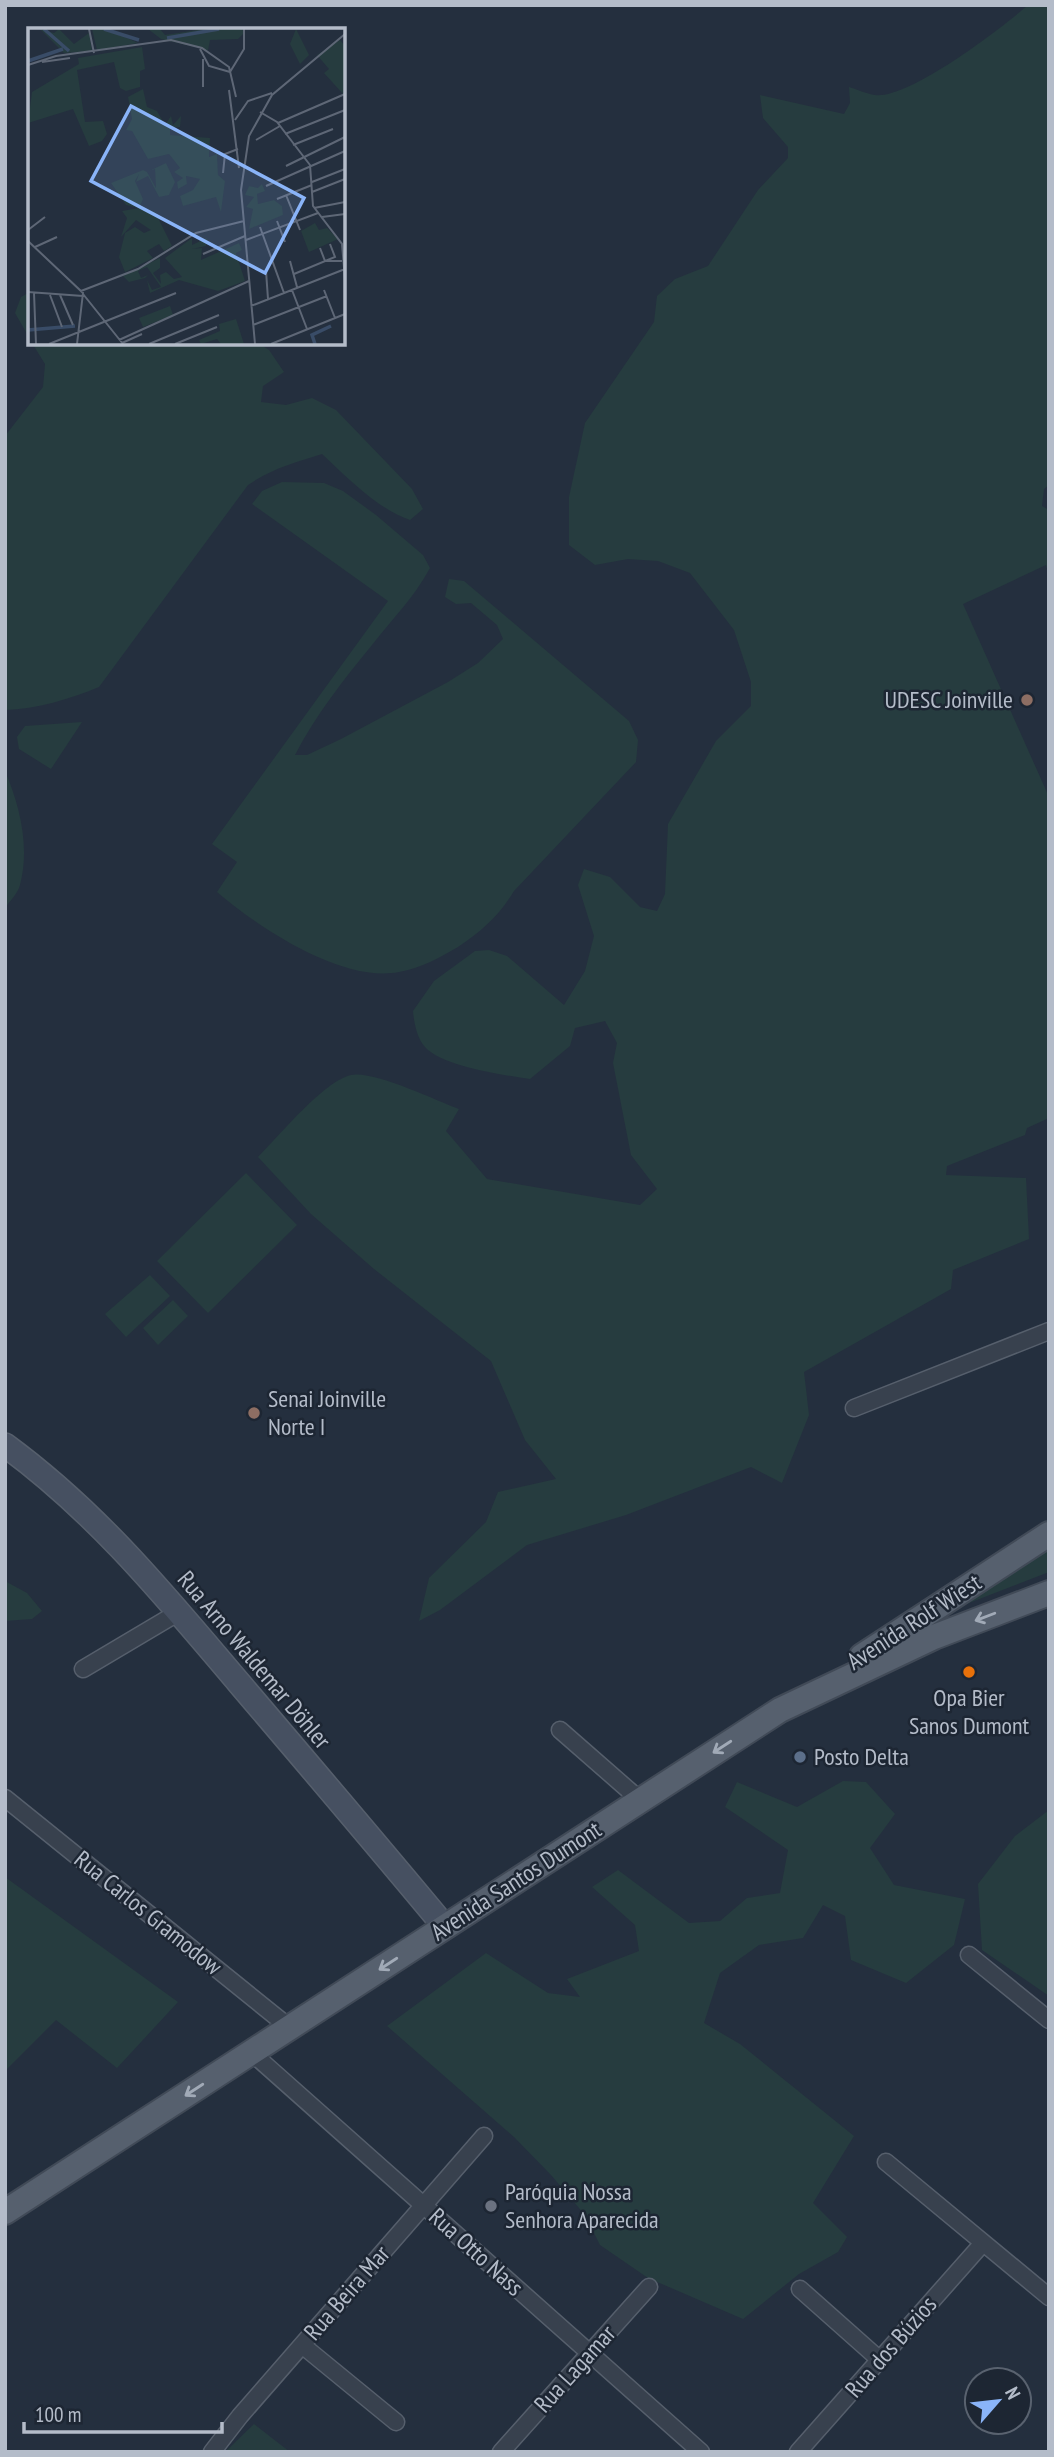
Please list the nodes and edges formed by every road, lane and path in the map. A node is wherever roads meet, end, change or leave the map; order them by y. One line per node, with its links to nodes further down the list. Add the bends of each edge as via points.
1 (1049, 1331): 2 (street)
2 (854, 1408)
3 (5, 1446): 6 (main road, Rua Arno Waldemar Döhler, via 85,1510)
4 (1049, 1534): 8 (main road, Avenida Rolf Wiest)
5 (1049, 1593): 8 (main road, Avenida Santos Dumont, one-way to 8, via 934,1637)
6 (178, 1612): 7 (street); 12 (main road, Rua Arno Waldemar Döhler)
7 (83, 1670)
8 (780, 1710): 11 (main road, Avenida Santos Dumont, one-way to 11)
9 (560, 1730): 11 (street)
10 (5, 1797): 15 (street, Rua Carlos Gramodow)
11 (640, 1800): 12 (main road, Avenida Santos Dumont)
12 (445, 1927): 15 (main road, Avenida Santos Dumont, one-way to 15)
13 (969, 1955): 14 (street)
14 (1049, 2020)
15 (290, 2028): 16 (main road, Avenida Santos Dumont)
16 (251, 2052): 19 (street, Rua Otto Nass); 20 (main road, Avenida Santos Dumont, one-way to 20)
17 (484, 2136): 19 (street, Rua Beira Mar)
18 (887, 2162): 21 (street)
19 (423, 2205): 25 (street, Rua Beira Mar); 26 (street, Rua Otto Nass)
20 (5, 2212)
21 (983, 2243): 24 (street); 27 (street, Rua dos Búzios)
22 (649, 2287): 26 (street, Rua Lagamar)
23 (800, 2289): 27 (street)
24 (1049, 2297)
25 (302, 2345): 28 (street); 29 (street, Rua Beira Mar)
26 (590, 2353): 30 (street, Rua Lagamar); 31 (street, Rua Otto Nass)
27 (880, 2360): 32 (street, Rua dos Búzios)
28 (396, 2422)
29 (212, 2452)
30 (501, 2452)
31 (701, 2452)
32 (798, 2452)

